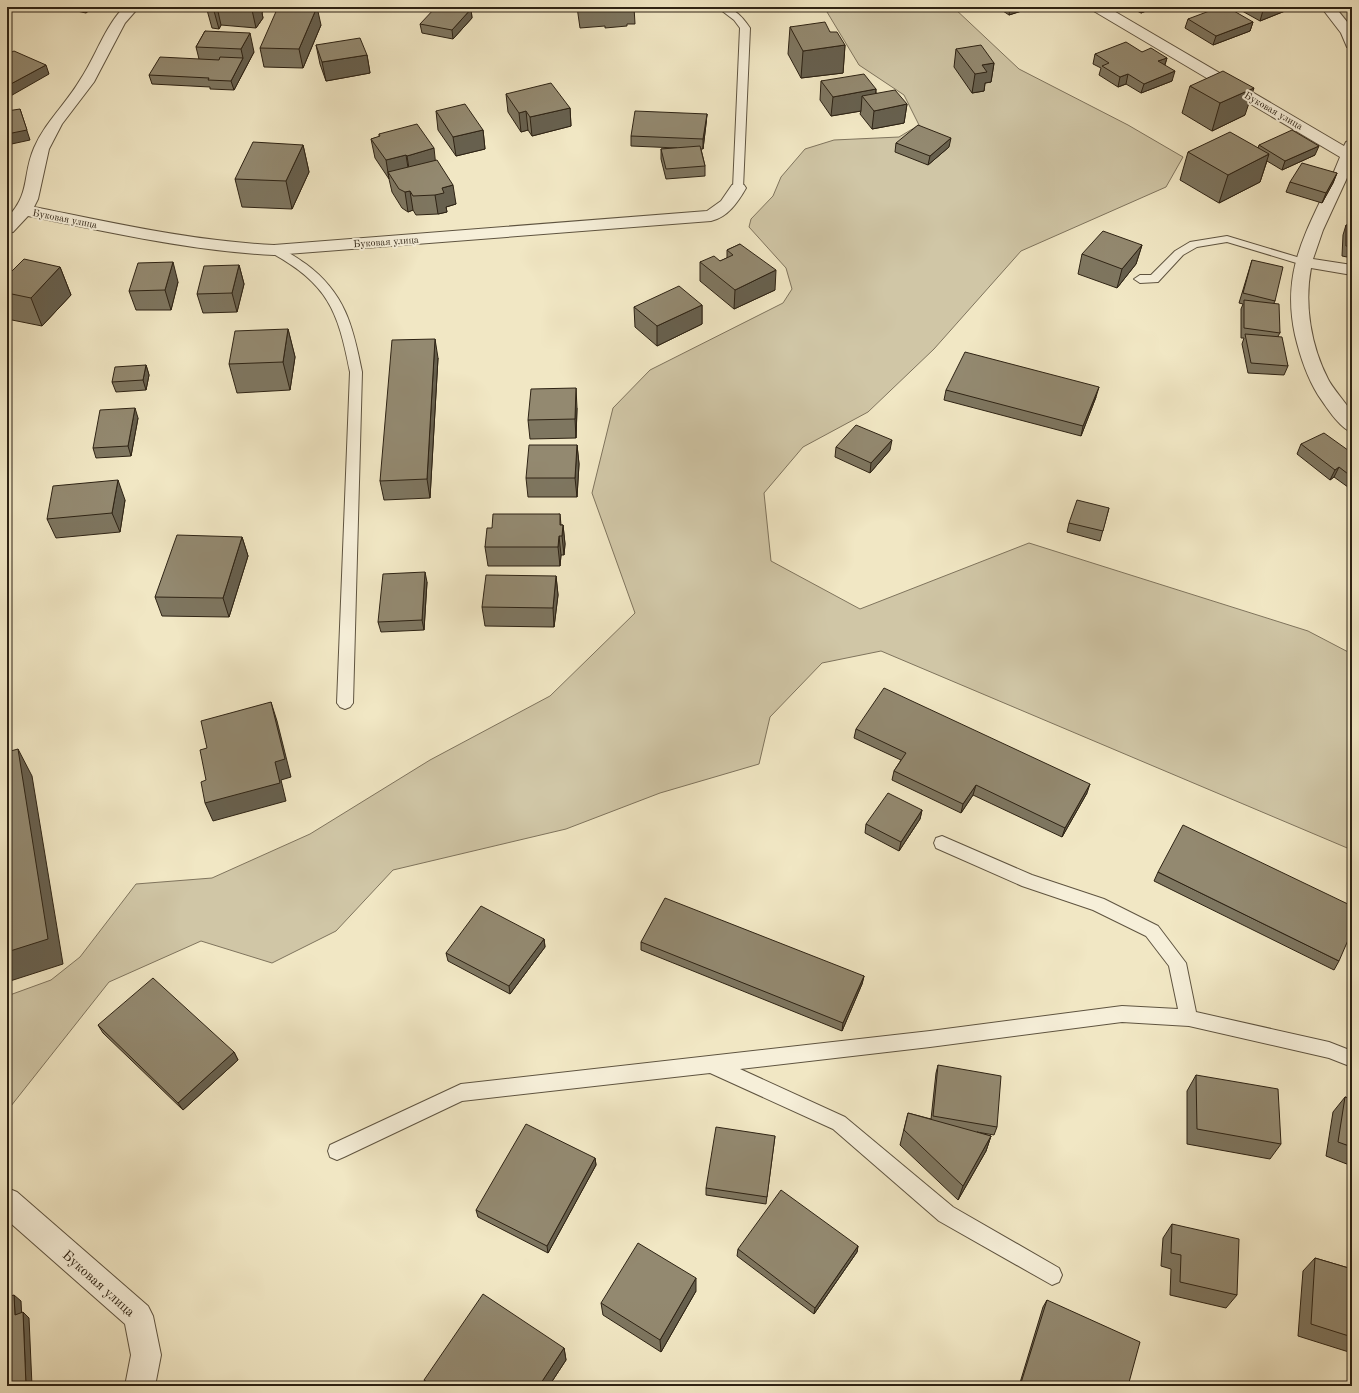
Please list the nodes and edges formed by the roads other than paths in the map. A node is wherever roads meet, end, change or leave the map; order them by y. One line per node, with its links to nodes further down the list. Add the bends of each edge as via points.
1 (132, 7): 8 (street, Буковая улица, via 119,21 87,82 56,123 41,149 30,199)
2 (722, 7): 7 (lane, via 745,28)
3 (1097, 7): 6 (street, Буковая улица)
4 (1328, 7): 5 (street, via 1348,32)
5 (1352, 44)
6 (1351, 152): 11 (street, Буковая улица, via 1329,196)
7 (738, 188): 10 (street, Буковая улица, via 722,210 711,216)
8 (24, 210): 9 (street, Буковая улица); 10 (street, Буковая улица, via 209,246)
9 (7, 228)
10 (274, 250): 15 (lane, via 298,262 333,296 346,325 356,372)
11 (1303, 262): 12 (street); 13 (lane, via 1227,239 1194,244 1179,253 1154,279); 14 (street, Буковая улица, via 1300,305 1312,361 1326,391)
12 (1352, 270)
13 (1140, 279)
14 (1352, 426)
15 (345, 703)
16 (942, 843): 17 (lane, via 1028,881 1098,904 1152,931 1177,963)
17 (1189, 1018): 18 (lane, via 1330,1050); 19 (lane, via 1122,1014)
18 (1352, 1059)
19 (711, 1064): 20 (lane, via 461,1093); 22 (lane, via 839,1123 946,1214)
20 (337, 1151)
21 (7, 1202): 23 (street, Буковая улица, via 138,1316 146,1354)
22 (1052, 1275)
23 (140, 1386)

